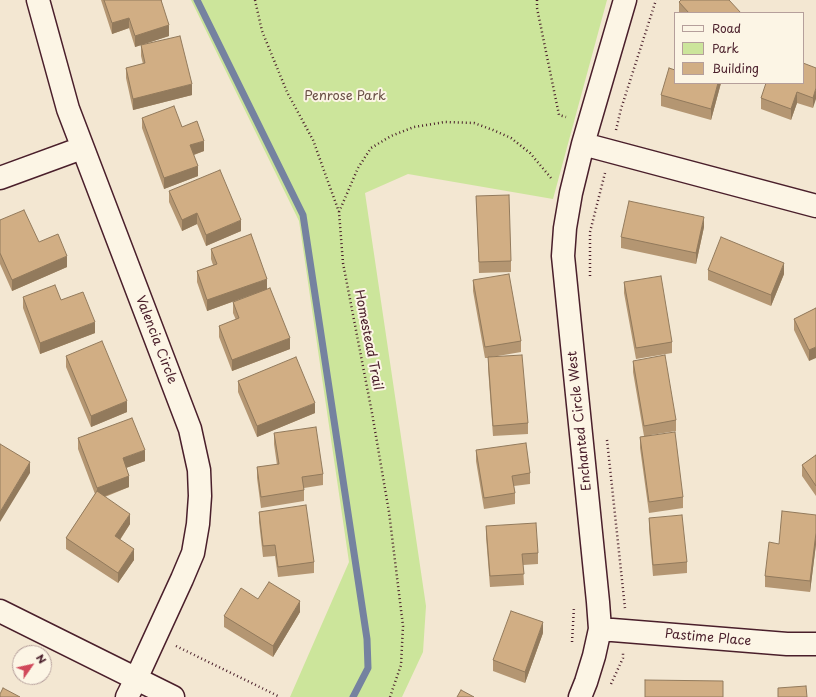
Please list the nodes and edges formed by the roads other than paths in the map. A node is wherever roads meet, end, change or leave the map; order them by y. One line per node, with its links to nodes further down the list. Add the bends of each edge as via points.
1 (38, 0): 4 (street, Valencia Circle, via 68,109)
2 (625, 0): 3 (street, Enchanted Circle West)
3 (583, 144): 6 (street); 8 (street, Enchanted Circle West, via 571,194 563,256)
4 (82, 148): 5 (street); 10 (street, Valencia Circle, via 190,429 199,470 198,524 193,553)
5 (0, 178)
6 (816, 206)
7 (0, 611): 10 (street)
8 (600, 629): 9 (street, Pastime Place, via 787,644); 12 (street, Enchanted Circle West)
9 (816, 644)
10 (131, 688): 11 (street)
11 (173, 697)
12 (580, 697)

